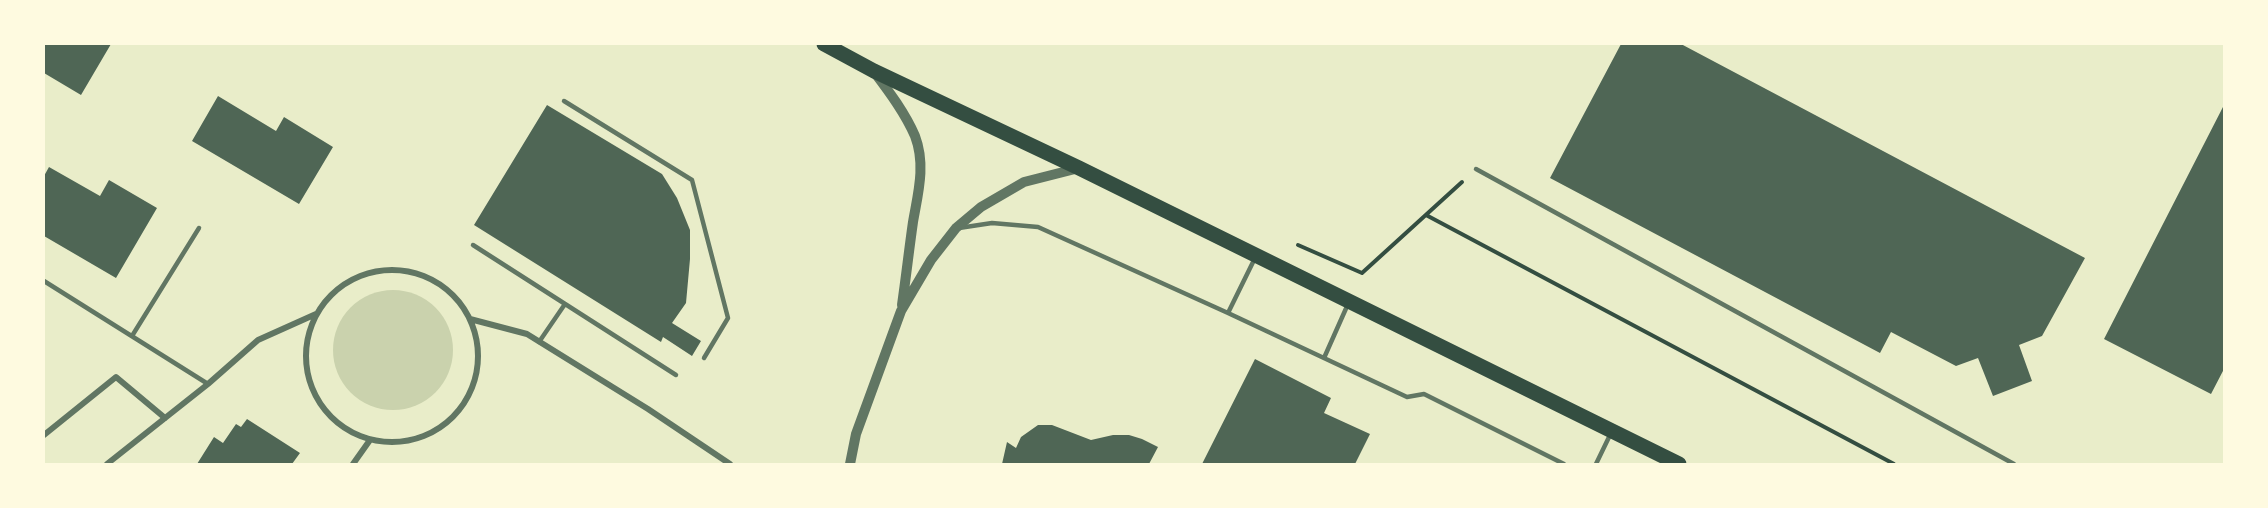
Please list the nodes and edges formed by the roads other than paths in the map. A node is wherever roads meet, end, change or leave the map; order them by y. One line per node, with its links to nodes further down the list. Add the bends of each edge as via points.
1 (824, 44): 2 (main road)
2 (874, 71): 4 (main road); 13 (street, via 901,108 921,160)
3 (564, 101): 19 (lane, via 692,180 728,318)
4 (1079, 168): 7 (street, via 1024,182 981,207); 9 (main road)
5 (1476, 169): 34 (lane)
6 (199, 228): 17 (lane)
7 (956, 228): 13 (street, via 931,260); 14 (lane, via 992,223 1038,226)
8 (473, 245): 12 (lane)
9 (1256, 255): 11 (main road); 14 (lane)
10 (44, 280): 17 (lane)
11 (1349, 301): 20 (lane); 24 (main road)
12 (565, 304): 18 (lane); 21 (lane)
13 (901, 311): 30 (street, via 856,434)
14 (1228, 313): 20 (lane)
15 (316, 314): 16 (street, via 331,294 347,282 375,271 405,270 428,277 453,294); 22 (street, via 258,340); 26 (street, via 309,333 309,381 323,408 345,428)
16 (470, 318): 18 (street, via 527,334); 26 (street, via 476,334 478,364 470,393 460,410 438,430 400,442)
17 (132, 336): 22 (lane)
18 (539, 342): 29 (street)
19 (704, 358)
20 (1324, 358): 31 (lane, via 1407,397 1425,394)
21 (676, 375)
22 (208, 384): 23 (street)
23 (165, 418): 25 (street, via 116,377); 27 (street)
24 (1612, 431): 32 (lane); 33 (main road)
25 (44, 435)
26 (370, 440): 28 (street)
27 (107, 465)
28 (353, 465)
29 (730, 465)
30 (850, 465)
31 (1564, 465)
32 (1596, 465)
33 (1679, 465)
34 (2014, 465)

